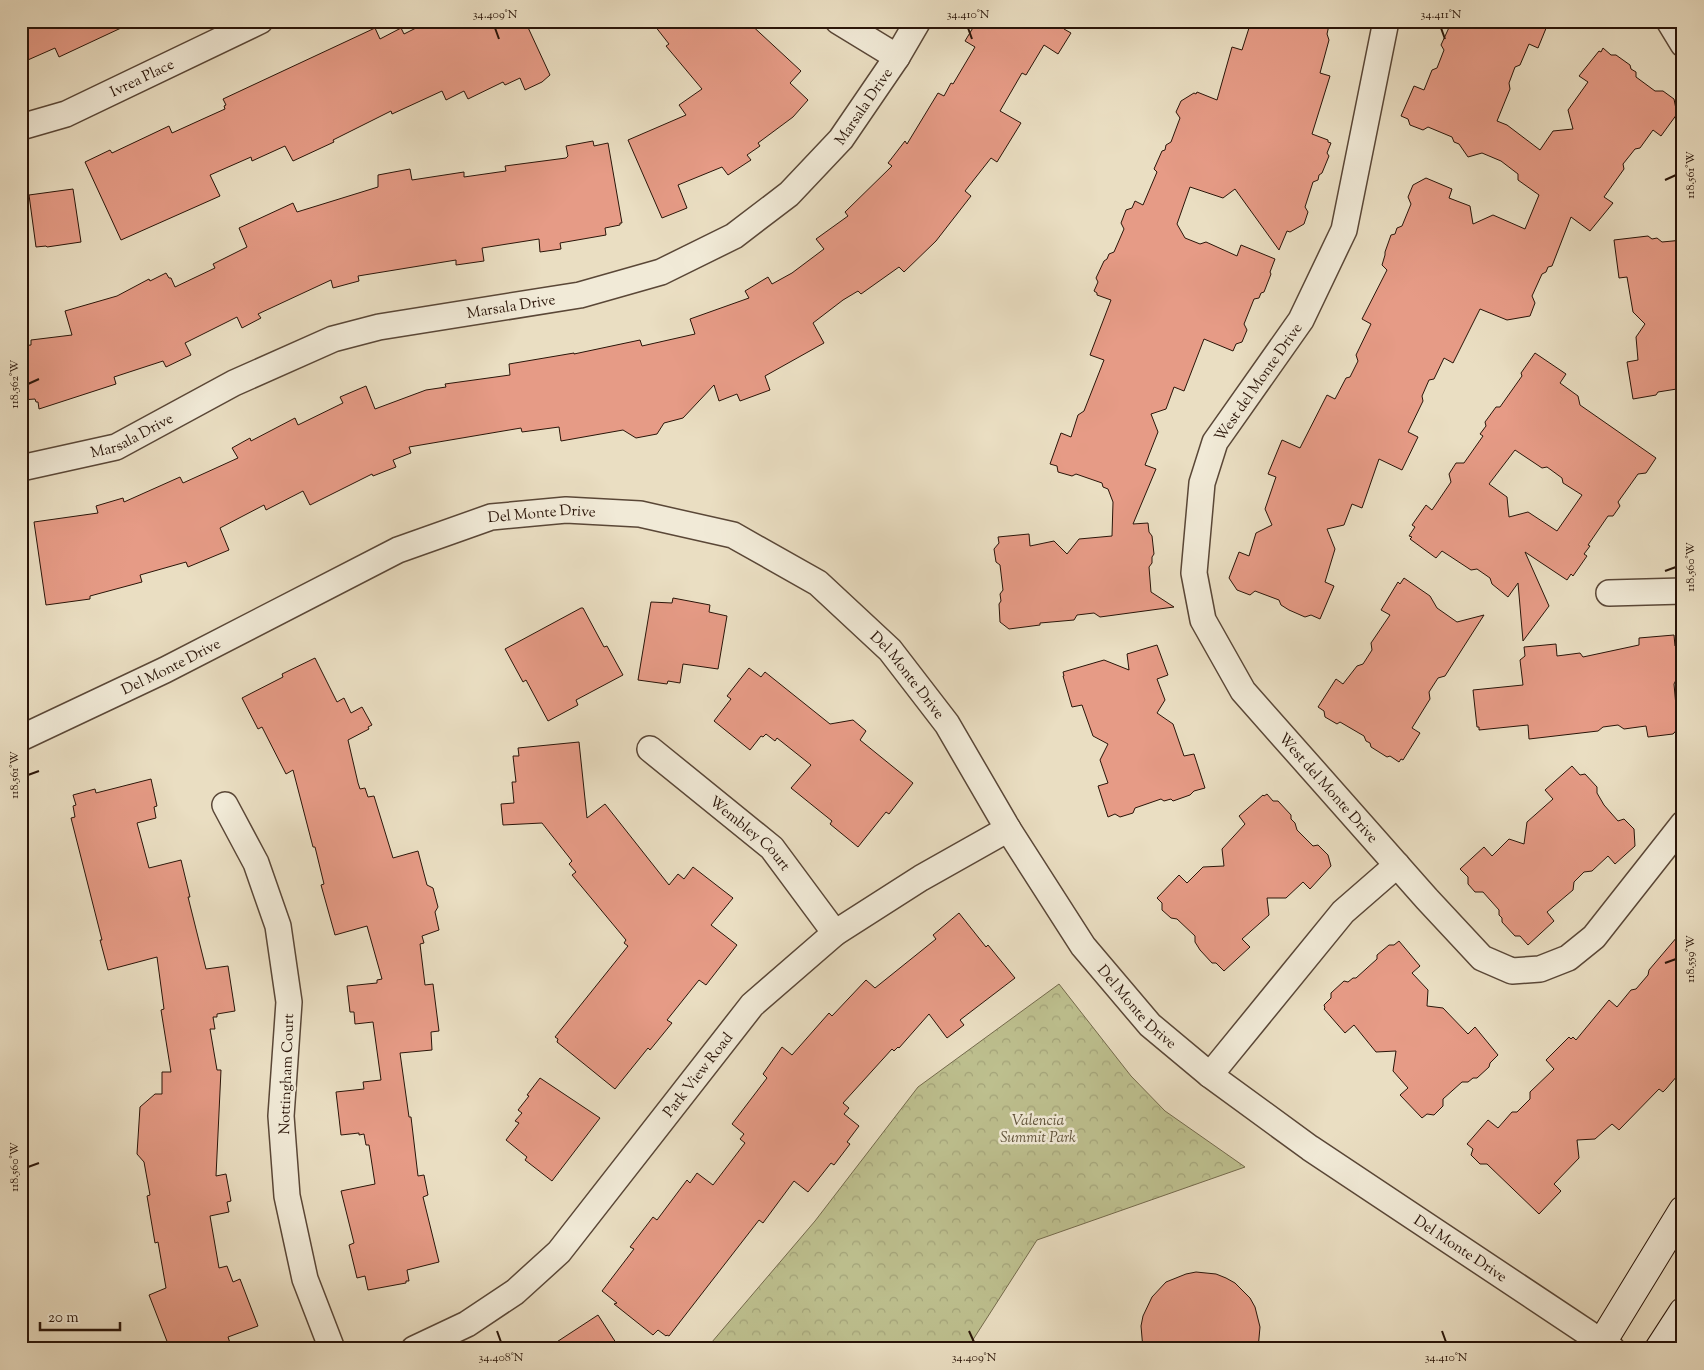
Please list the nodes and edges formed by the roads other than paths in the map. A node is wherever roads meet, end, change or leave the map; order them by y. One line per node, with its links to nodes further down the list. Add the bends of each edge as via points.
1 (260, 21): 6 (street, Ivrea Place)
2 (838, 21): 8 (street)
3 (918, 21): 8 (street, Marsala Drive)
4 (1386, 21): 18 (street, West del Monte Drive, via 1344,230 1301,320 1215,442 1202,483 1194,573 1203,620 1243,691)
5 (1669, 21): 7 (street)
6 (220, 30): 9 (street, Ivrea Place, via 66,114)
7 (1683, 44)
8 (897, 57): 10 (street, Marsala Drive, via 841,139 789,194 734,236 661,272 580,295 379,327 333,339 234,383 116,447)
9 (21, 128)
10 (21, 468)
11 (1683, 591): 12 (street)
12 (1609, 593)
13 (21, 738): 17 (street, Del Monte Drive, via 165,670 398,550 491,517 566,510 640,514 733,535 818,584 890,650 947,724)
14 (650, 749): 19 (street, Wembley Court, via 772,848)
15 (225, 804): 24 (street, Nottingham Court, via 256,863 278,926 290,1002 281,1116 287,1196 305,1279)
16 (1683, 824): 18 (street, West del Monte Drive, via 1594,937 1568,958 1540,969 1512,971 1482,958)
17 (1008, 829): 19 (street, Park View Road, via 921,878); 20 (street, Del Monte Drive, via 1083,946 1150,1025)
18 (1397, 865): 20 (street, via 1343,912)
19 (835, 933): 25 (street, Park View Road, via 752,1005 559,1252 515,1292 467,1324)
20 (1210, 1075): 23 (street, Del Monte Drive, via 1310,1148)
21 (1683, 1210): 23 (main road)
22 (1683, 1312): 26 (main road)
23 (1604, 1347)
24 (332, 1349)
25 (414, 1349)
26 (1659, 1349)

